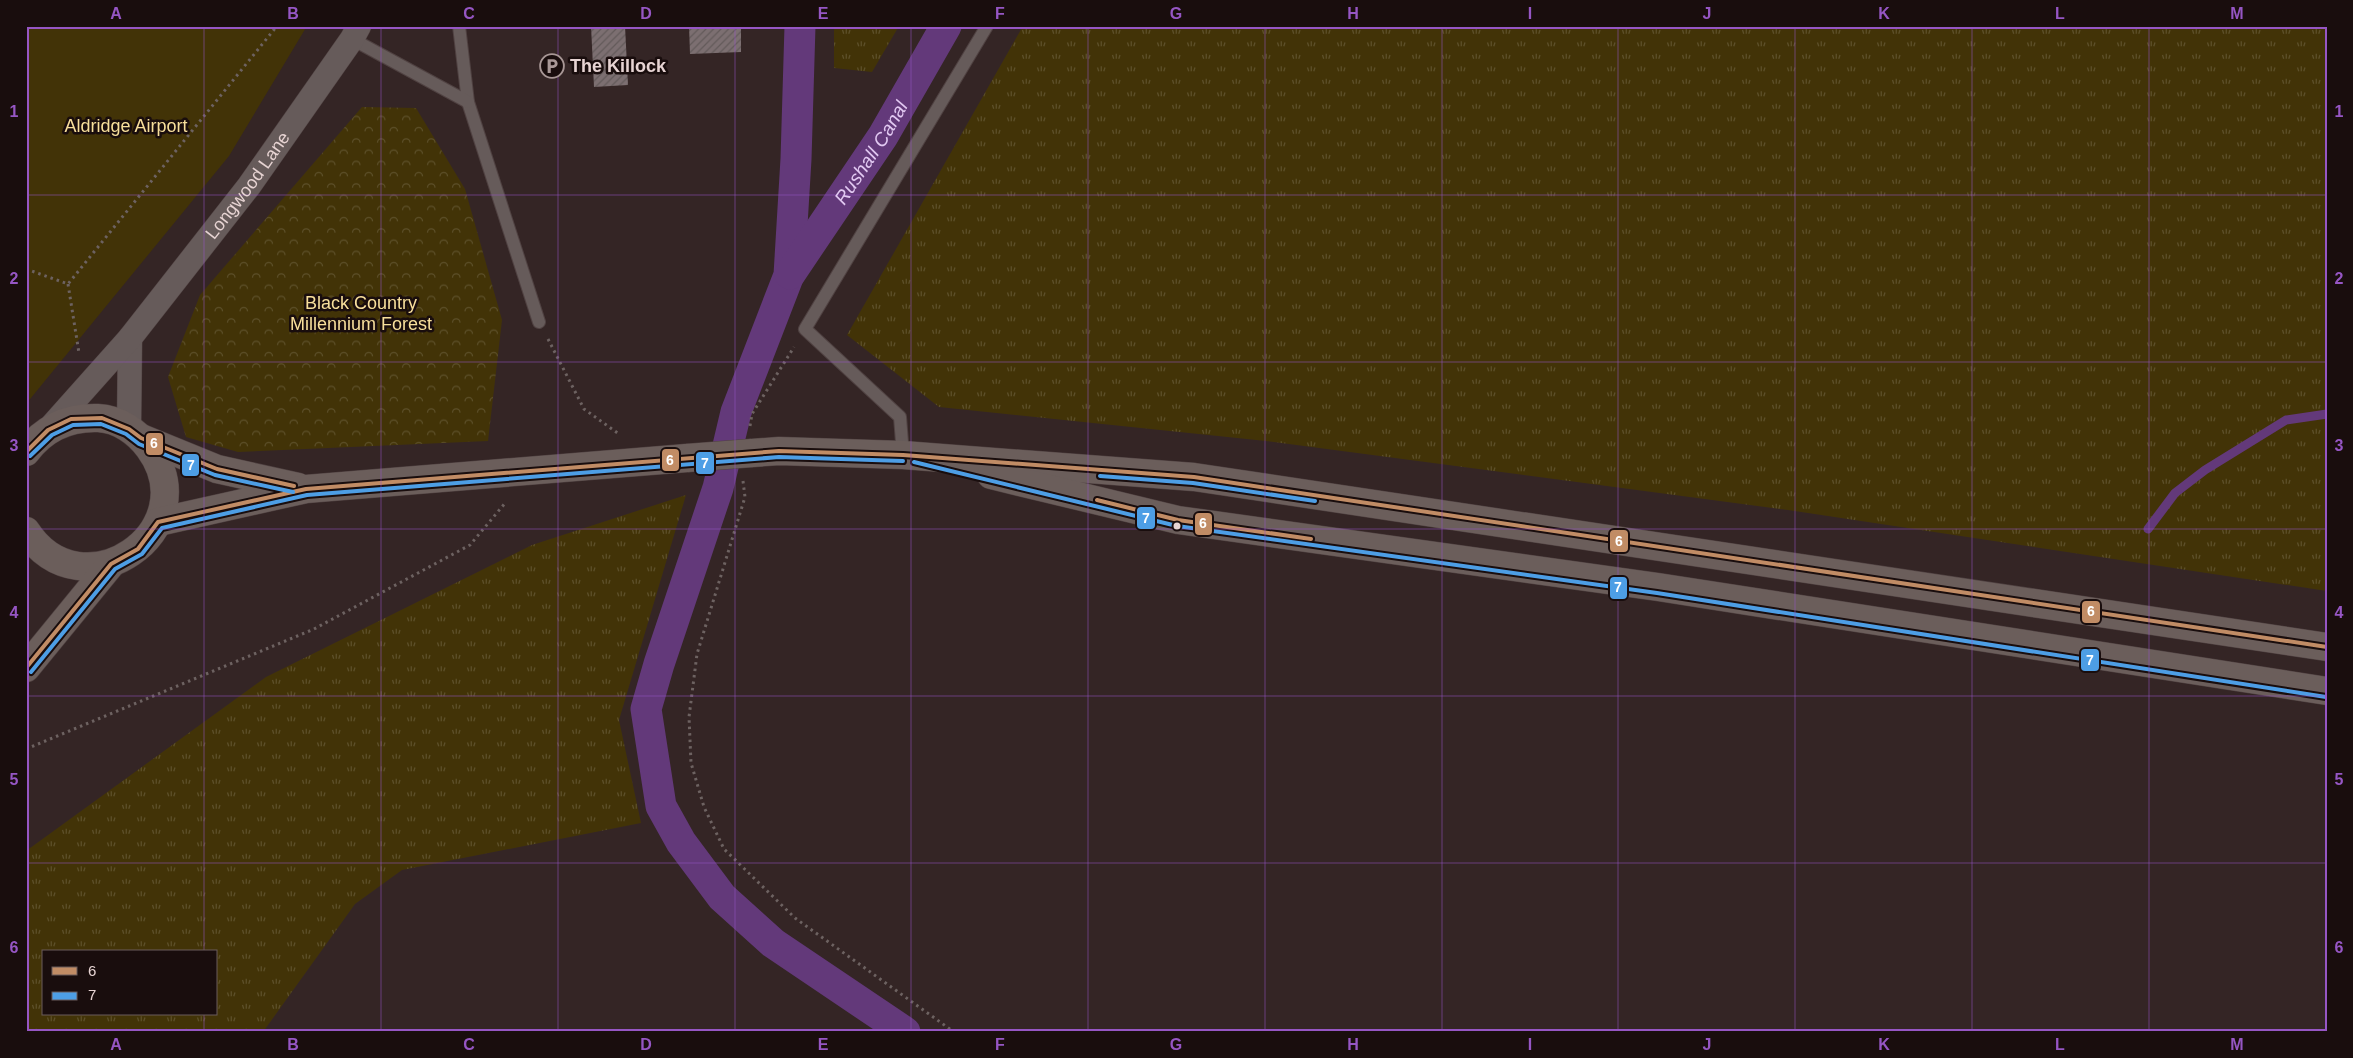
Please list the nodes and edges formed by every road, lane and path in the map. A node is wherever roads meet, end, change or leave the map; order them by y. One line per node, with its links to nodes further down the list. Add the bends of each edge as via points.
1 (277, 26): 7 (path)
2 (459, 26): 5 (lane)
3 (987, 26): 9 (lane)
4 (356, 32): 5 (lane); 10 (street, Longwood Lane, via 249,186)
5 (468, 102): 8 (lane)
6 (26, 270): 7 (path)
7 (68, 284): 11 (path)
8 (539, 322): 13 (path, via 584,409)
9 (805, 329): 15 (path, via 752,414); 16 (lane, via 900,416)
10 (130, 338): 11 (street, Longwood Lane); 12 (street)
11 (85, 388): 14 (street, Longwood Lane)
12 (135, 433): 14 (main road, via 102,418 71,419); 19 (main road, via 217,469); 20 (main road, via 156,459 162,474 164,500)
13 (623, 437)
14 (33, 442)
15 (750, 443): 16 (main road, via 779,451); 17 (main road, bridge, via 688,458)
16 (909, 455): 23 (main road, via 1194,477); 25 (main road, via 1178,520 1658,587)
17 (534, 470): 19 (main road); 26 (path, via 470,545 314,629)
18 (743, 480): 27 (path, via 745,497 697,654 689,717 691,763 704,807 724,849 794,918)
19 (306, 489): 20 (main road)
20 (158, 522): 22 (main road, via 138,549)
21 (26, 531): 22 (main road, via 42,550 68,564 97,567)
22 (111, 564): 24 (main road)
23 (2327, 647)
24 (26, 668)
25 (2327, 690)
26 (26, 749)
27 (954, 1032)

